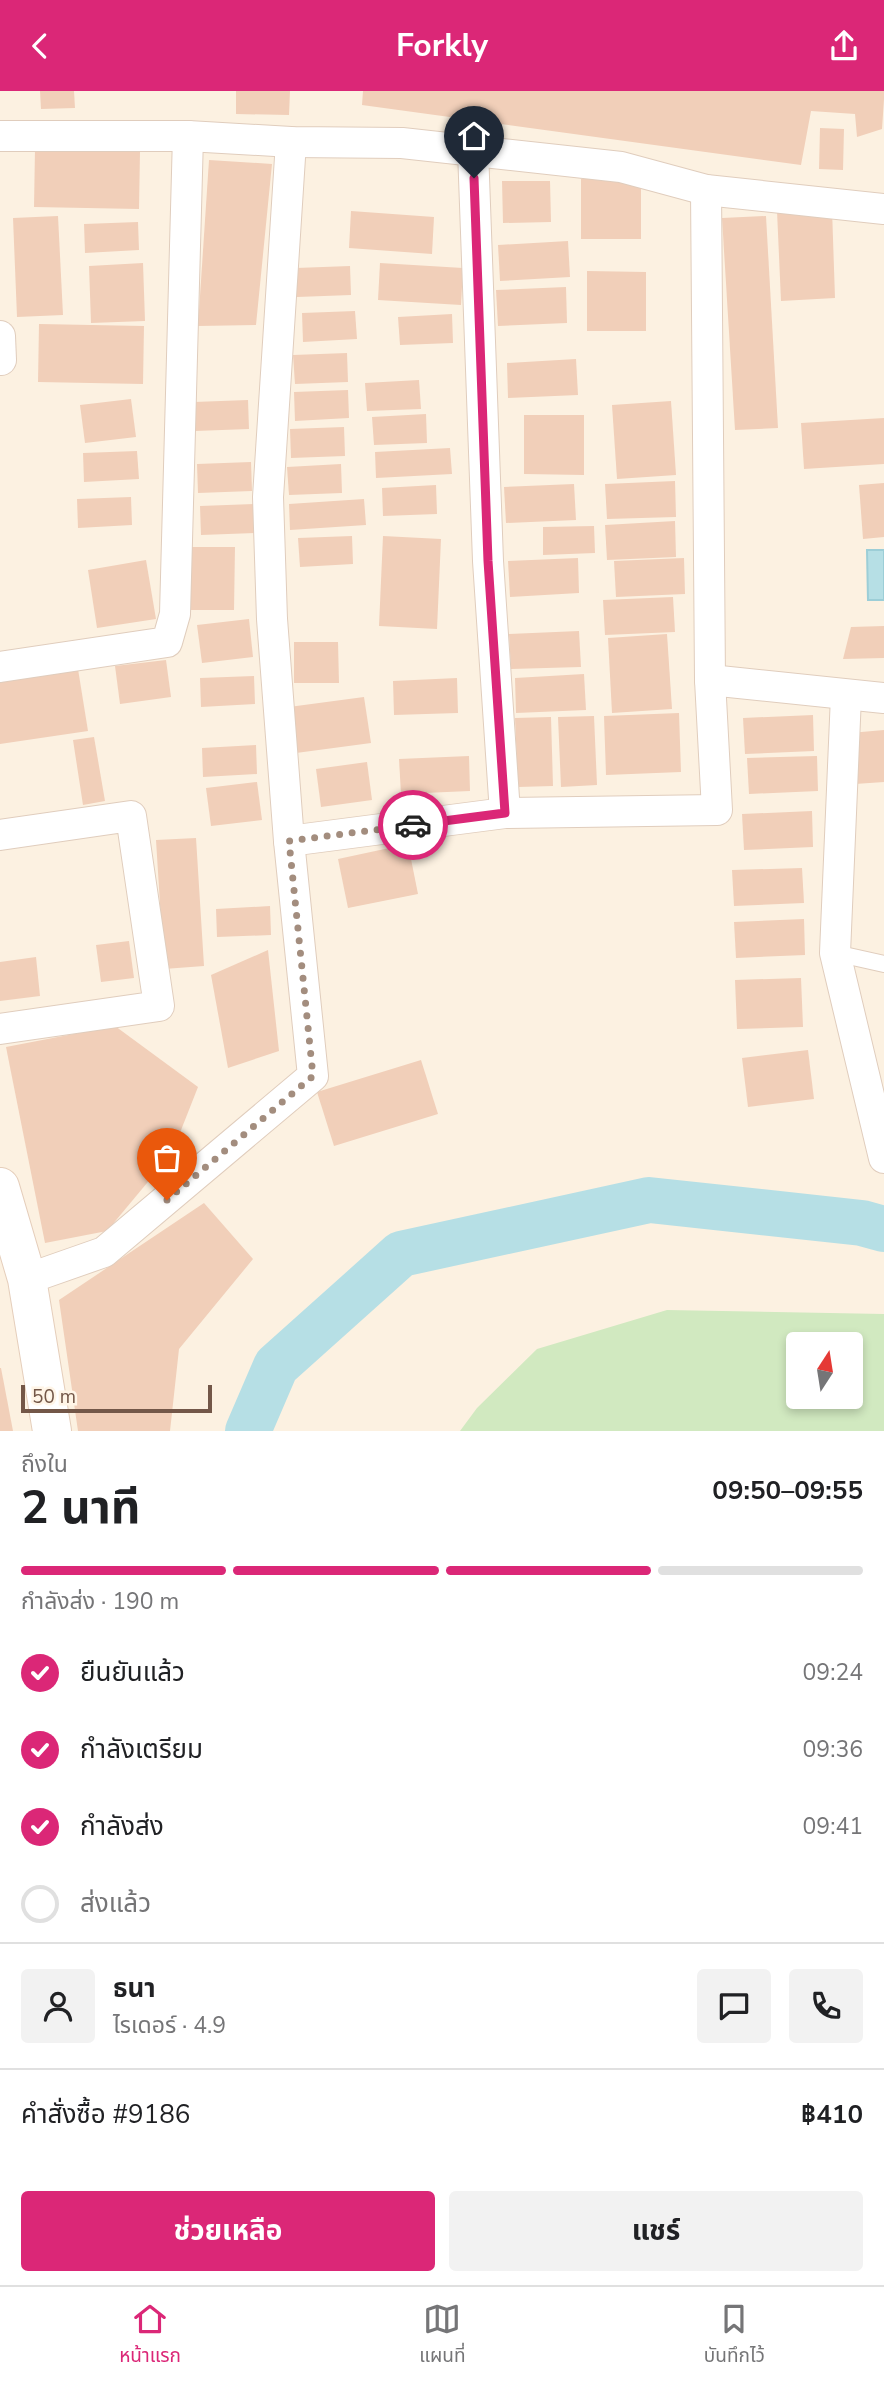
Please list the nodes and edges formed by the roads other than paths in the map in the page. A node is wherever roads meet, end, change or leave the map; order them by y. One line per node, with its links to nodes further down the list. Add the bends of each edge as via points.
1 (0, 136): 2 (street)
2 (187, 136): 3 (street); 9 (street, via 175,614 167,642)
3 (291, 142): 4 (street, via 402,143); 15 (street, via 268,497)
4 (473, 150): 5 (street, via 621,167); 13 (street, via 488,561)
5 (706, 190): 6 (street); 10 (street)
6 (884, 209)
7 (0, 336): 8 (street)
8 (1, 361)
9 (0, 667)
10 (710, 680): 11 (street); 13 (street, via 717,810)
11 (846, 696): 12 (street); 16 (street)
12 (884, 698)
13 (505, 813): 15 (street)
14 (0, 835): 18 (street, via 131,816 159,1006)
15 (289, 841): 21 (street, via 313,1076 104,1252)
16 (835, 953): 17 (lane); 19 (street)
17 (884, 964)
18 (0, 1029)
19 (884, 1158)
20 (0, 1187): 21 (street)
21 (27, 1279): 22 (street)
22 (52, 1431)

